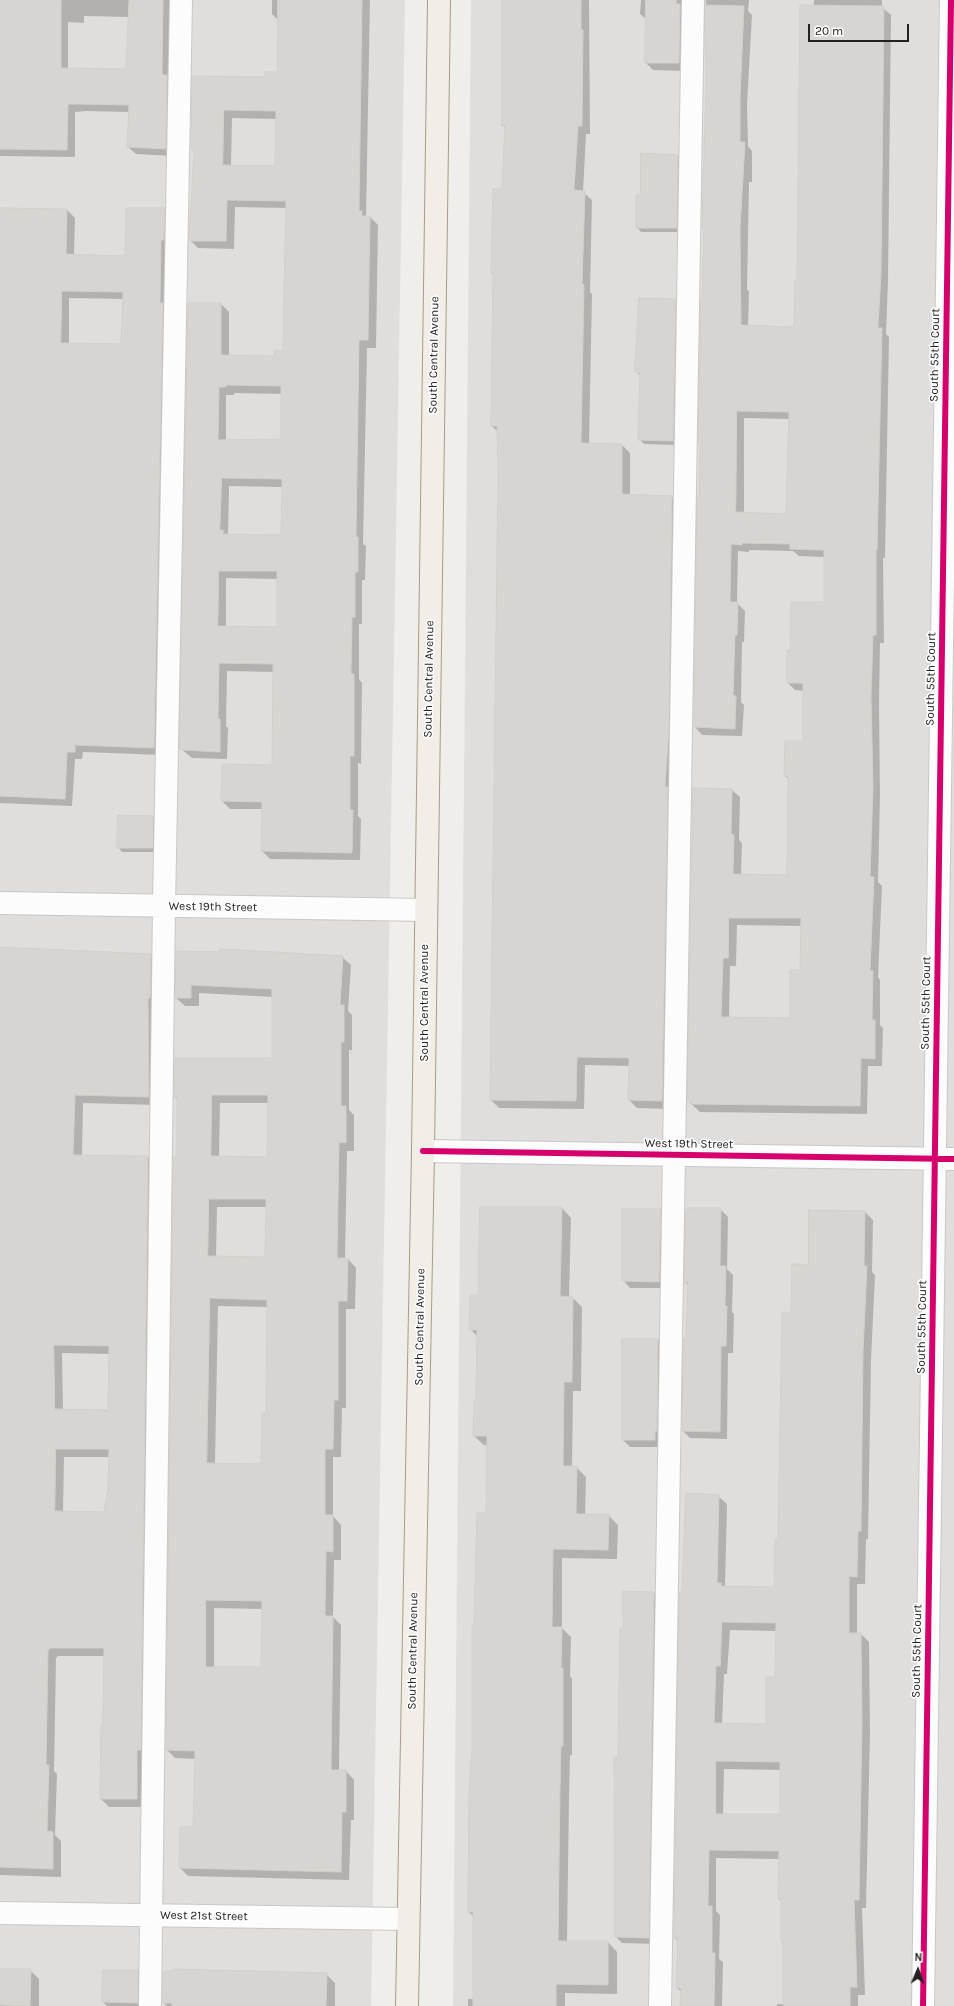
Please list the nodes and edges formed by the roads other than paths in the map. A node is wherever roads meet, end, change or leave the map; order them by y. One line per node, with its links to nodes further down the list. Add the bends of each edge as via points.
1 (181, 0): 6 (street)
2 (438, 0): 7 (main road, South Central Avenue)
3 (693, 0): 9 (street)
4 (951, 0): 10 (street, South 55th Court)
5 (0, 903): 6 (street, West 19th Street)
6 (164, 906): 7 (street, West 19th Street); 12 (street)
7 (426, 910): 8 (main road, South Central Avenue)
8 (423, 1151): 9 (street, West 19th Street); 13 (main road, South Central Avenue)
9 (674, 1155): 10 (street, West 19th Street); 16 (street)
10 (944, 1159): 17 (street, South 55th Court)
11 (0, 1913): 12 (street, West 21st Street)
12 (151, 1915): 13 (street, West 21st Street); 14 (street)
13 (408, 1919): 15 (main road, South Central Avenue)
14 (150, 2006)
15 (407, 2006)
16 (660, 2006)
17 (923, 2006)

